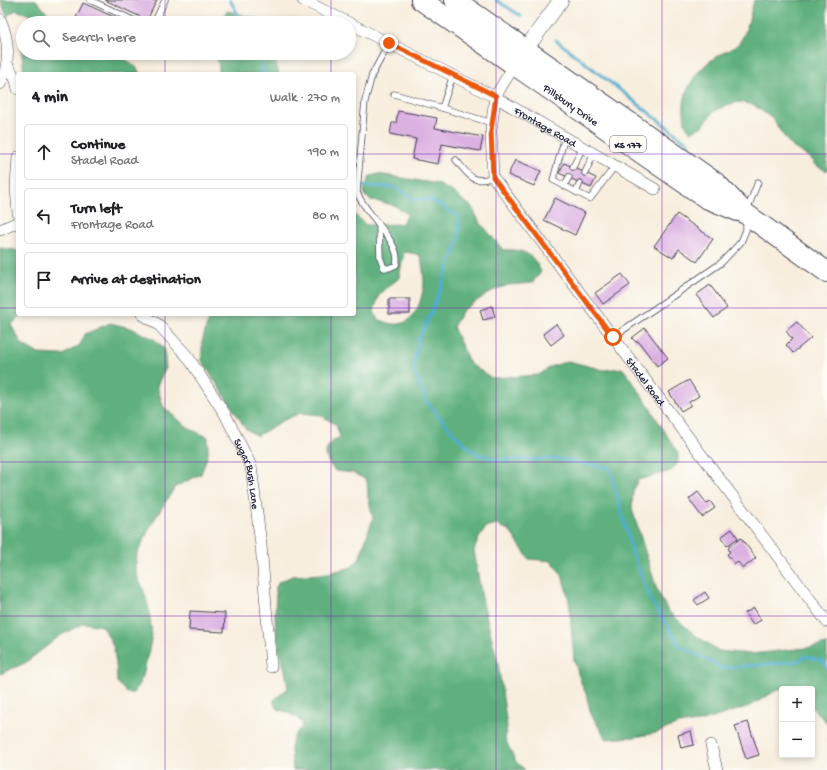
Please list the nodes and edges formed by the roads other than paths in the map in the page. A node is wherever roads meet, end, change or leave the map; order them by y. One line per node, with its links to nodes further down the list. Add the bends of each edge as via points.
1 (90, 0): 7 (lane)
2 (165, 0): 8 (lane)
3 (303, 0): 9 (street, Frontage Road)
4 (421, 0): 13 (highway, Pillsbury Drive / KS 177)
5 (455, 0): 13 (highway, Pillsbury Drive / KS 177)
6 (561, 0): 13 (main road)
7 (124, 16)
8 (157, 16)
9 (335, 16)
10 (0, 19): 14 (street, via 8,45)
11 (356, 26): 12 (street, Frontage Road)
12 (389, 43): 15 (street, Frontage Road); 38 (lane, via 372,75 365,101 357,180 358,198)
13 (520, 56): 19 (street); 36 (highway, Pillsbury Drive / KS 177, via 716,183)
14 (7, 64): 16 (street); 17 (street)
15 (453, 75): 19 (street, Frontage Road); 20 (lane)
16 (16, 80)
17 (0, 84)
18 (394, 94): 20 (lane)
19 (496, 96): 21 (street); 22 (street, Frontage Road)
20 (442, 108): 21 (lane)
21 (492, 123): 29 (street)
22 (565, 137): 23 (street, Frontage Road); 33 (lane, via 553,180)
23 (583, 147): 24 (street, Frontage Road); 27 (lane)
24 (594, 153): 26 (street, Frontage Road); 28 (lane)
25 (456, 160): 29 (lane, via 472,178 483,181)
26 (615, 166): 34 (street, Frontage Road); 35 (lane, via 590,199)
27 (573, 167)
28 (585, 173)
29 (493, 177): 42 (street, Stadel Road)
30 (569, 177): 33 (lane)
31 (758, 182): 36 (lane)
32 (580, 183): 35 (lane)
33 (564, 186): 35 (lane)
34 (655, 189)
35 (576, 192)
36 (746, 214): 40 (highway, Pillsbury Drive / KS 177); 42 (lane, via 746,230 741,242 721,263)
37 (16, 223): 39 (street)
38 (379, 224): 38 (lane, via 389,239 398,261 389,268 384,268 380,257)
39 (0, 230)
40 (827, 272)
41 (145, 316): 44 (street, Sugar Bush Lane, via 159,325 188,357 226,414 251,466 261,545)
42 (613, 337): 43 (street, Stadel Road)
43 (827, 622)
44 (271, 667)
45 (711, 745): 46 (street)
46 (717, 770)

